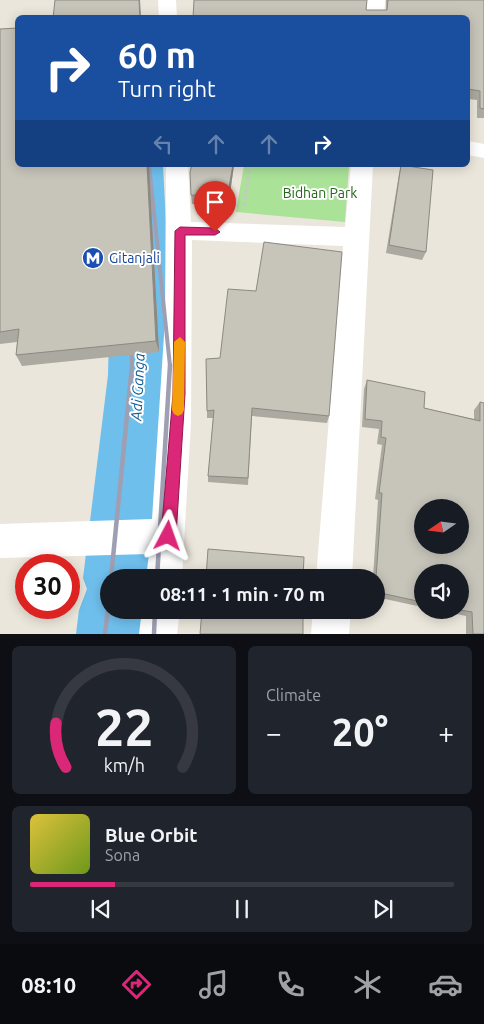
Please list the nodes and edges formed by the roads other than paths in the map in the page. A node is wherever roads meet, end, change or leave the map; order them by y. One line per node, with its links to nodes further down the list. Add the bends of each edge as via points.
1 (167, 0): 3 (street)
2 (376, 0): 4 (street)
3 (168, 15)
4 (375, 15)
5 (470, 148): 6 (street)
6 (484, 151)
7 (177, 167): 9 (street)
8 (362, 167): 10 (street)
9 (180, 231): 10 (street); 11 (street, via 179,394)
10 (356, 237): 14 (street)
11 (168, 536): 12 (street); 13 (street)
12 (0, 541)
13 (165, 569)
14 (335, 569)
15 (160, 619): 17 (street)
16 (331, 619): 18 (street)
17 (158, 634)
18 (330, 634)

